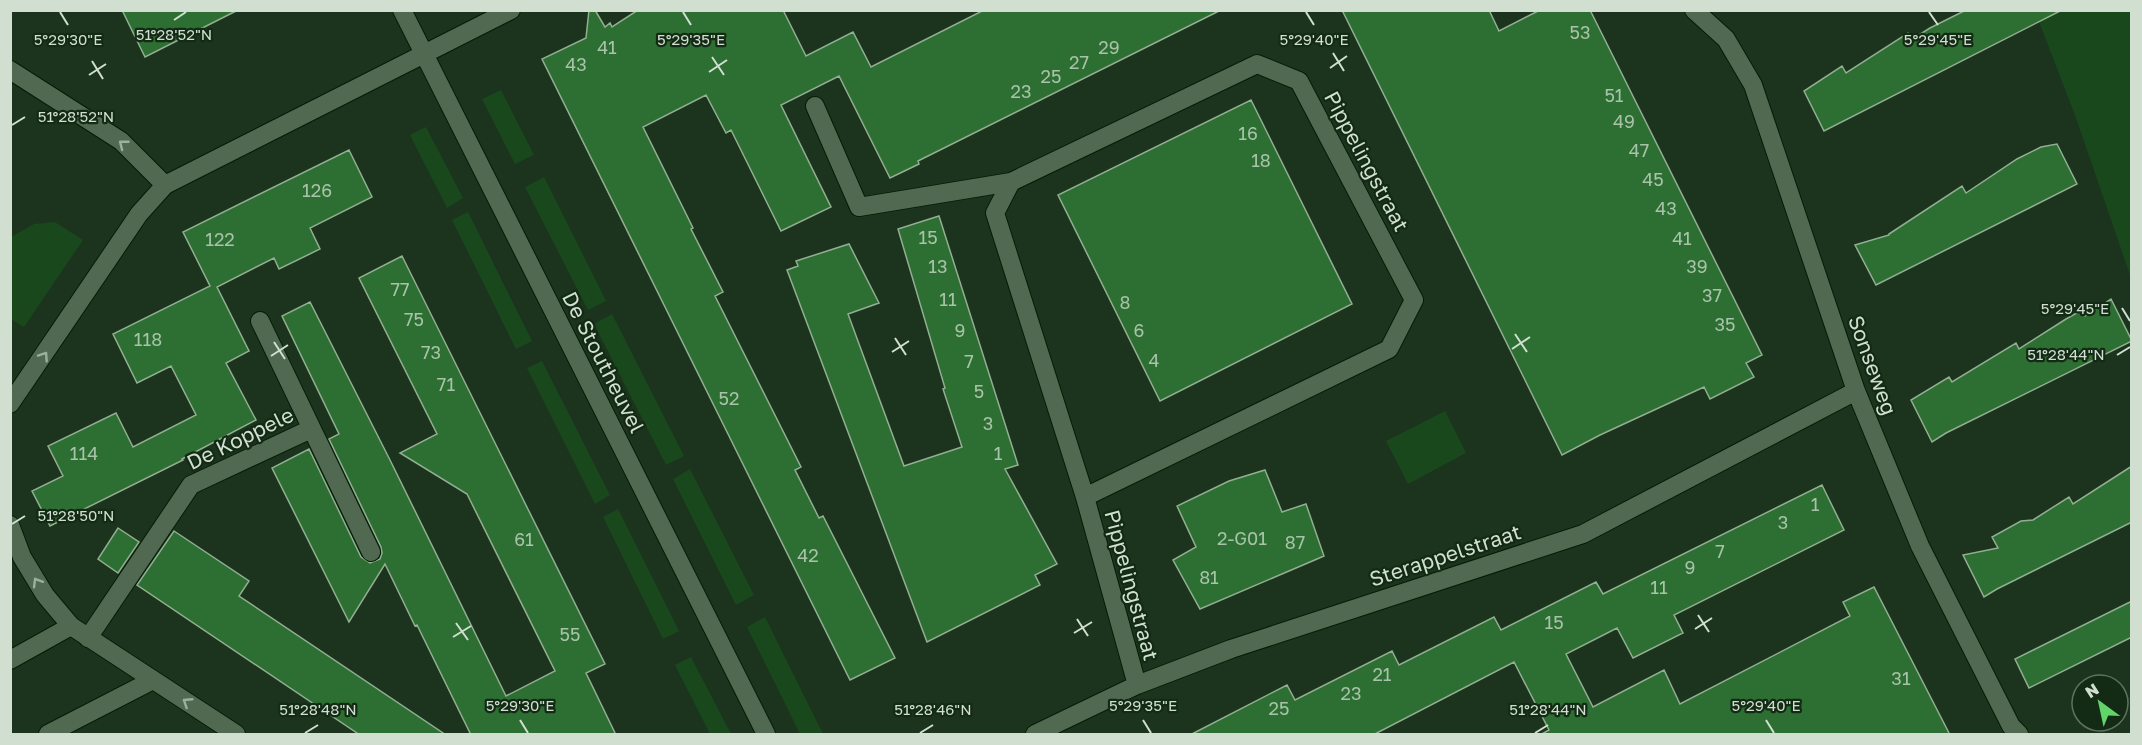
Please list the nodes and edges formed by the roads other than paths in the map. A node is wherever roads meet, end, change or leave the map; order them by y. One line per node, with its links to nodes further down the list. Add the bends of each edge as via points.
1 (402, 10): 4 (street, De Stoutheuvel)
2 (511, 10): 4 (street)
3 (1694, 10): 10 (street, Sonseweg, via 1726,39 1753,85)
4 (424, 54): 8 (street); 23 (street, De Stoutheuvel)
5 (10, 70): 8 (street, one-way to 5, via 121,141)
6 (815, 106): 7 (street, via 859,207)
7 (1011, 182): 13 (street, Pippelingstraat, via 995,213); 13 (street, Pippelingstraat, via 1257,64 1299,81 1414,300 1389,349)
8 (165, 185): 11 (street, one-way to 8, via 139,214)
9 (260, 321): 12 (street, De Koppele)
10 (1856, 391): 20 (street, Sterappelstraat, via 1583,534 1231,649); 25 (street, Sonseweg, via 1920,546)
11 (10, 404)
12 (311, 429): 15 (street, De Koppele); 17 (street, De Koppele, via 191,485)
13 (1085, 497): 20 (street, Pippelingstraat)
14 (10, 525): 16 (street, one-way to 14, via 21,557)
15 (371, 552)
16 (71, 626): 17 (street); 18 (street)
17 (88, 638): 19 (street)
18 (10, 660)
19 (153, 680): 21 (street); 22 (street, one-way to 19)
20 (1137, 685): 24 (street, Sterappelstraat)
21 (48, 735)
22 (236, 735)
23 (766, 735)
24 (1035, 735)
25 (2019, 735)

